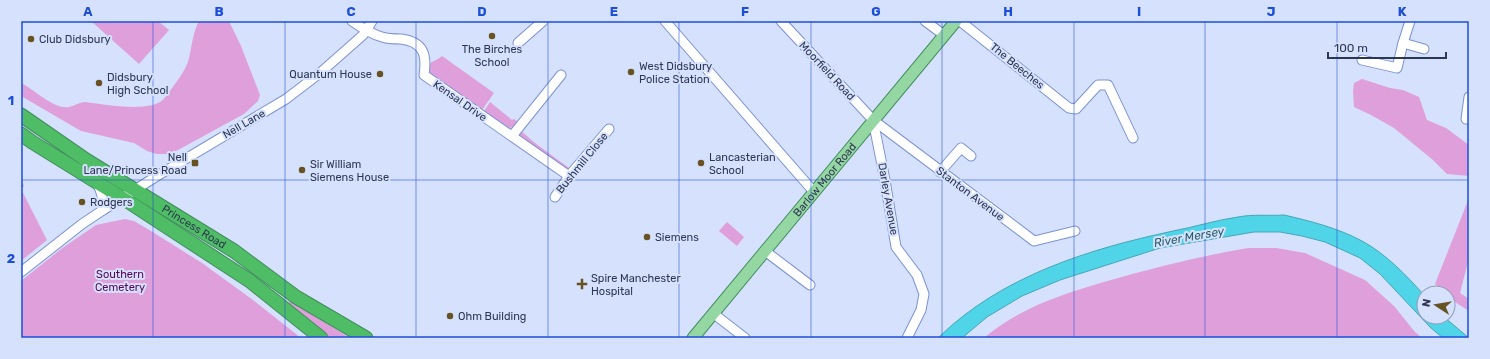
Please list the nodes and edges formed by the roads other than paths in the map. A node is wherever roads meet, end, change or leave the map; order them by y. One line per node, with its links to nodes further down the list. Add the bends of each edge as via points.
1 (352, 21): 10 (street)
2 (372, 21): 10 (street, Nell Lane)
3 (543, 21): 12 (street)
4 (664, 21): 30 (street)
5 (781, 21): 20 (street, Moorfield Road)
6 (925, 21): 11 (street)
7 (956, 21): 11 (main road, Barlow Moor Road)
8 (960, 21): 24 (street, The Beeches, via 1069,108 1076,109 1098,85 1108,85)
9 (1410, 21): 13 (street)
10 (366, 31): 23 (street, Kensal Drive, via 416,44 423,50 424,75); 29 (street, Nell Lane, via 320,73 282,102)
11 (944, 35): 20 (main road, Barlow Moor Road)
12 (518, 43)
13 (1403, 43): 14 (street); 15 (street, via 1397,68)
14 (1424, 49)
15 (1362, 60)
16 (561, 75): 23 (street)
17 (1469, 97): 19 (street, via 1466,118)
18 (21, 115): 29 (highway, Princess Road)
19 (1469, 119)
20 (873, 120): 26 (street, Stanton Avenue); 30 (main road, Barlow Moor Road); 43 (street, Darley Avenue, via 896,247 917,275 924,294 921,310)
21 (609, 129): 27 (street, Bushmill Close)
22 (21, 134): 28 (highway, Princess Road)
23 (512, 136): 27 (street, Kensal Drive)
24 (1133, 138)
25 (971, 156): 26 (street, via 961,148)
26 (940, 172): 34 (street, Stanton Avenue, via 1034,241)
27 (568, 176): 31 (street, Bushmill Close)
28 (96, 182): 32 (highway, Princess Road); 33 (street, via 102,193)
29 (135, 190): 32 (street, Nell Lane); 40 (highway, Princess Road, via 234,251 296,297)
30 (814, 192): 35 (main road, Barlow Moor Road)
31 (555, 196)
32 (122, 198): 33 (street, Nell Lane); 39 (highway, Princess Road, via 250,281)
33 (103, 210): 36 (street, Nell Lane)
34 (1076, 231)
35 (765, 251): 37 (street); 38 (main road, Barlow Moor Road)
36 (21, 272)
37 (810, 285)
38 (714, 314): 41 (main road, Barlow Moor Road); 42 (street)
39 (321, 338)
40 (366, 338)
41 (693, 338)
42 (744, 338)
43 (906, 338)

